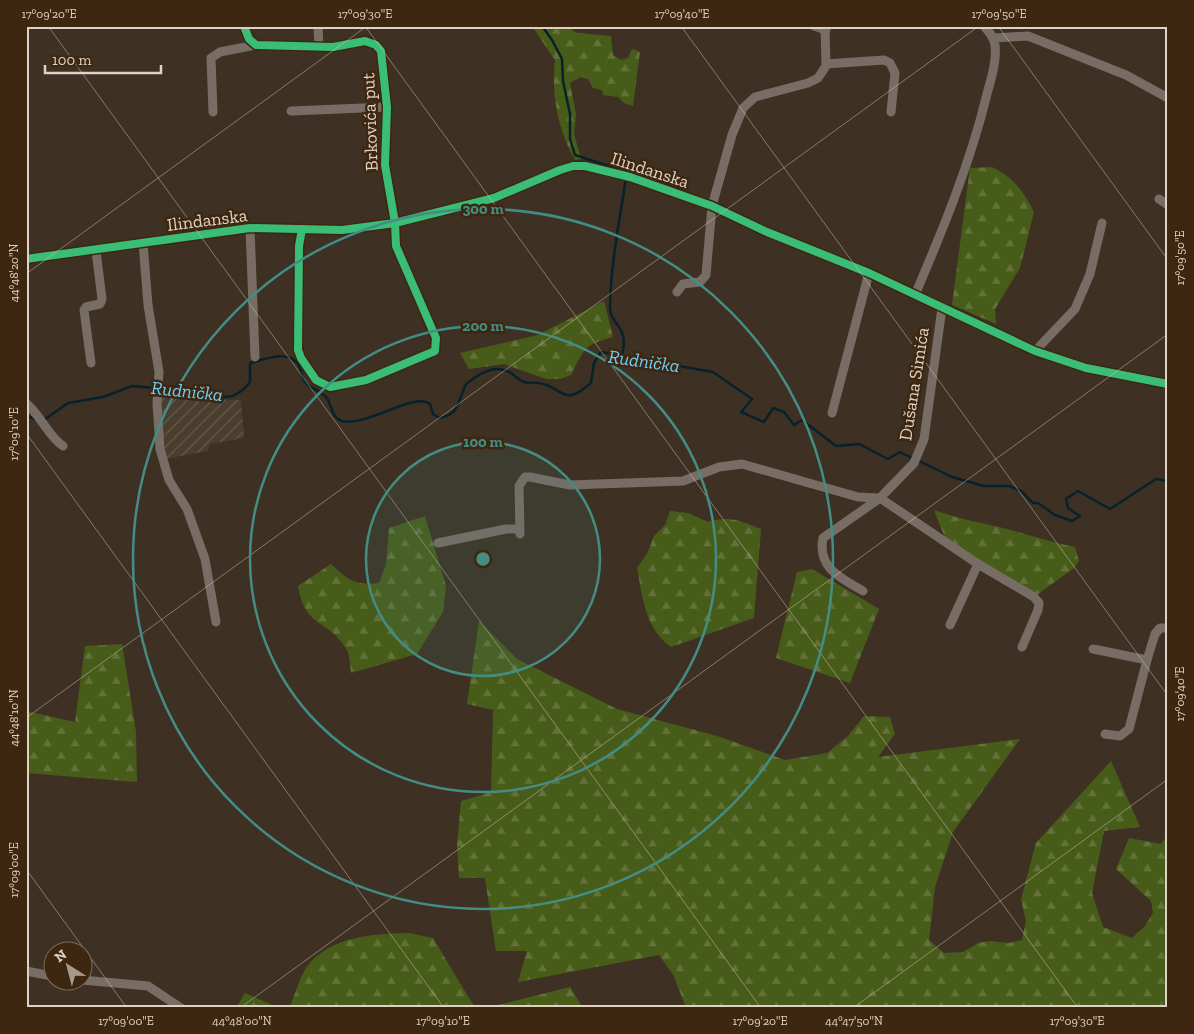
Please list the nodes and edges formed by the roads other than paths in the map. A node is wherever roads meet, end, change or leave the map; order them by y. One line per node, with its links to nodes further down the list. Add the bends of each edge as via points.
1 (244, 26): 7 (street, via 249,39)
2 (318, 26): 8 (street)
3 (814, 26): 5 (street)
4 (984, 26): 6 (street)
5 (826, 28): 9 (street)
6 (994, 38): 10 (street, via 1028,36 1126,75); 27 (street, via 995,64 979,128 966,169)
7 (256, 45): 8 (street, Brkovića put); 13 (street, Brkovića put, via 220,52 211,58)
8 (319, 47): 11 (street, Brkovića put, via 365,41 376,45 382,56)
9 (826, 64): 14 (street, via 884,60 890,63 895,73); 17 (street, via 813,82 759,95 747,104 732,134)
10 (1168, 98)
11 (387, 107): 12 (street); 18 (street, Brkovića put, via 385,164)
12 (290, 111)
13 (213, 112)
14 (891, 112)
15 (1159, 200): 16 (street)
16 (1168, 205)
17 (712, 206): 18 (street, Ilindanska, via 626,176 585,166 569,167 494,198); 25 (street, Ilindanska); 26 (street, via 706,274 700,282 686,283)
18 (395, 223): 21 (street, Ilindanska, via 342,230); 21 (street, Brkovića put, via 398,252 437,346 431,353 379,375 330,387 316,380 298,350)
19 (1102, 223): 29 (street, via 1090,274 1075,309)
20 (250, 228): 21 (street, Ilindanska); 22 (street, Ilindanska); 30 (street)
21 (302, 229)
22 (143, 243): 23 (street, Ilindanska); 40 (street, via 148,305 159,372 157,413 164,468 187,509 205,559)
23 (96, 251): 24 (street, Ilindanska); 31 (street, via 102,300 100,304 86,306 84,310)
24 (26, 259)
25 (869, 274): 27 (street, Ilindanska); 34 (street)
26 (677, 292)
27 (915, 295): 28 (street, Ilindanska)
28 (942, 308): 29 (street, Ilindanska); 36 (street, Dušana Simića, via 920,453)
29 (1034, 351): 32 (street, Ilindanska, via 1094,370)
30 (254, 357)
31 (92, 362)
32 (1168, 384)
33 (26, 403): 35 (street, via 46,424 55,440)
34 (832, 413)
35 (64, 446)
36 (880, 498): 37 (street, via 858,497 742,464 719,467 683,481 570,485 530,476 521,480 519,486 520,531 506,529); 38 (street); 39 (street, Dušana Simića, via 823,538 824,562 837,576)
37 (438, 543)
38 (978, 564): 41 (street); 43 (street, via 1039,603)
39 (864, 591)
40 (216, 622)
41 (950, 625)
42 (1168, 628): 45 (street, via 1160,628 1155,634)
43 (1022, 647)
44 (1093, 649): 45 (street)
45 (1147, 660): 46 (street, via 1129,729 1120,736)
46 (1105, 734)
47 (26, 971): 48 (street)
48 (42, 974)
49 (92, 981): 50 (street, via 148,986)
50 (181, 1008)

